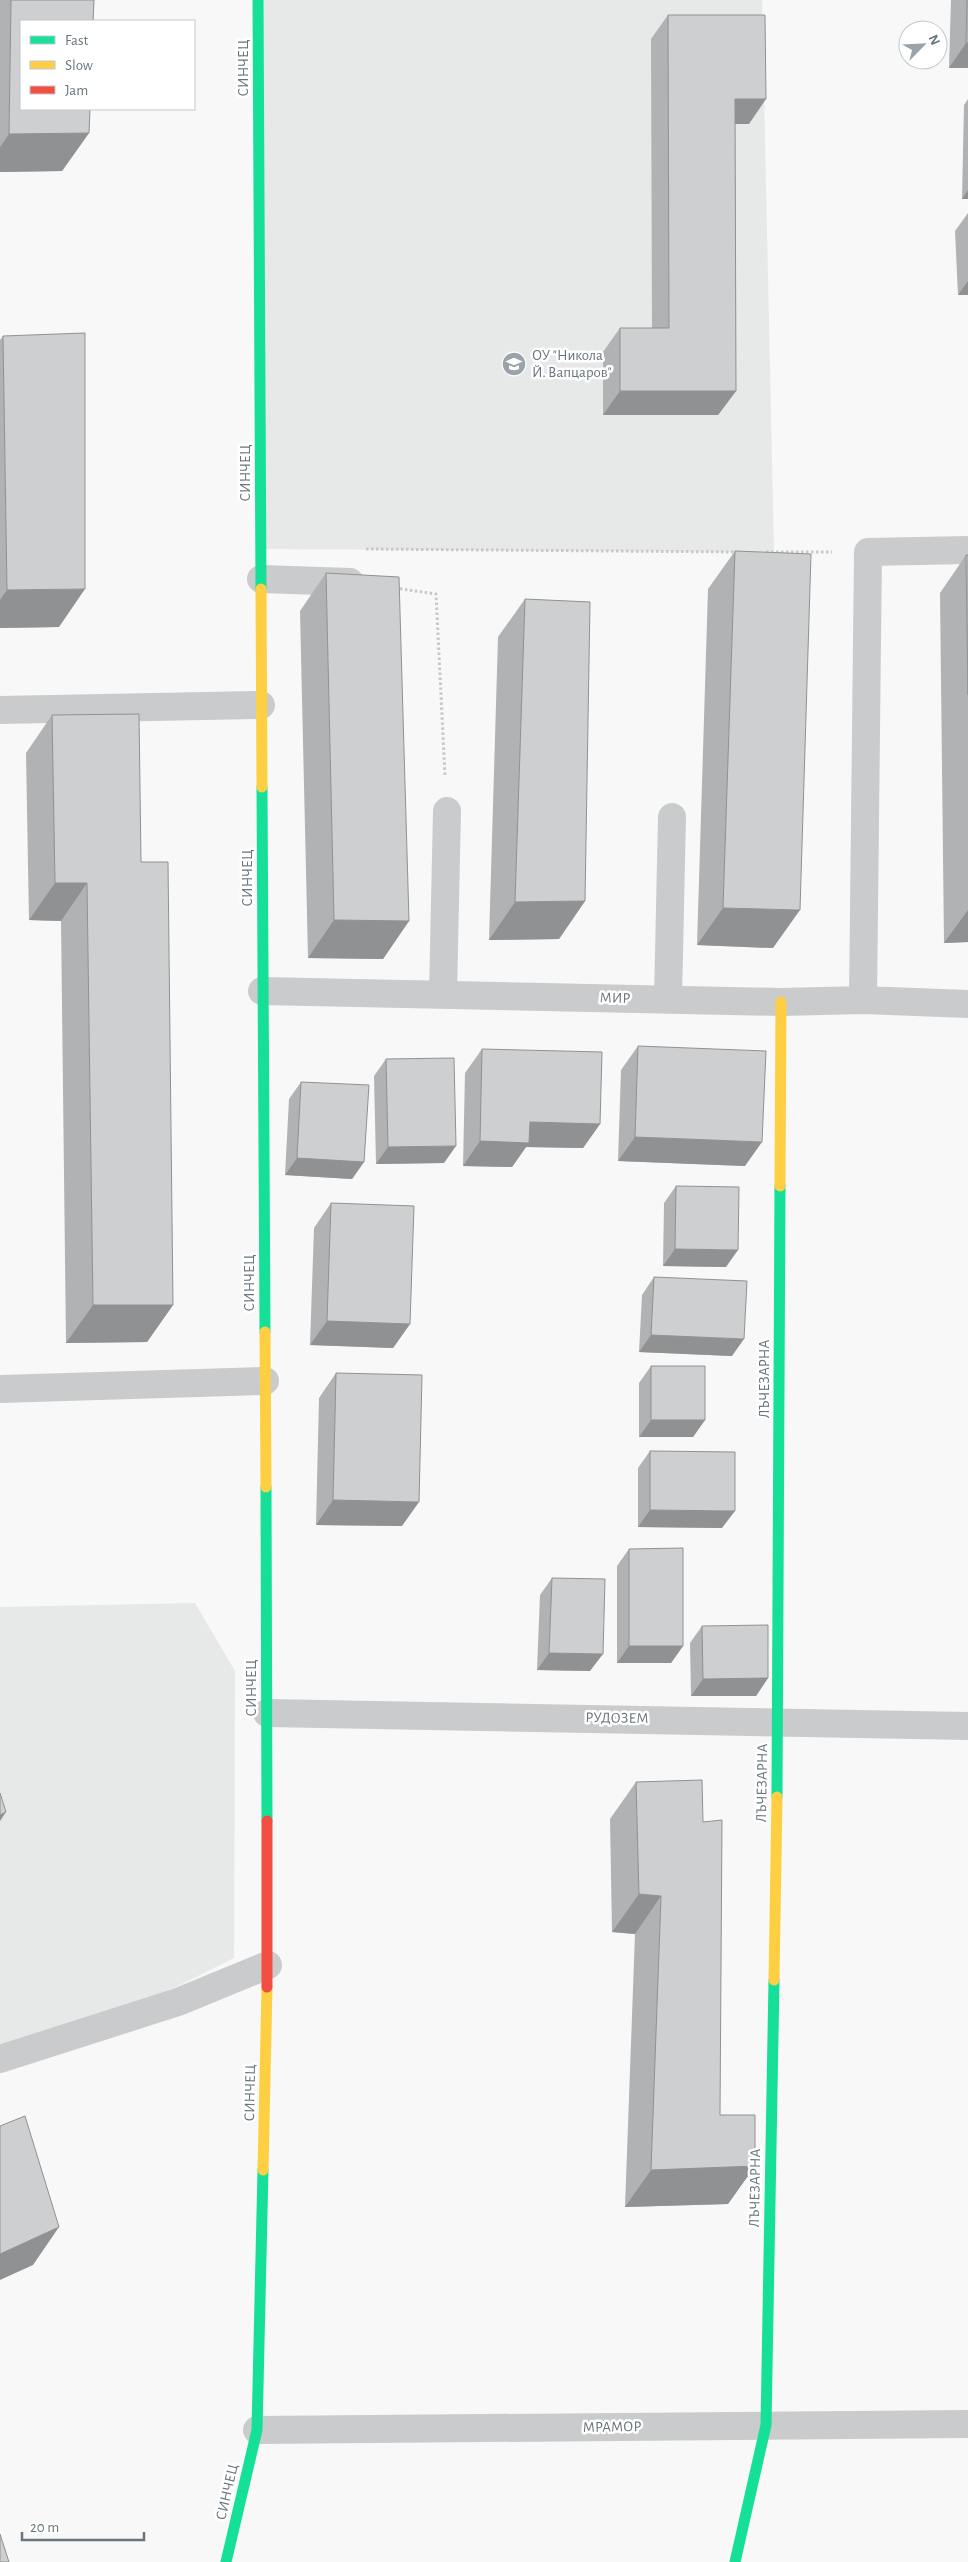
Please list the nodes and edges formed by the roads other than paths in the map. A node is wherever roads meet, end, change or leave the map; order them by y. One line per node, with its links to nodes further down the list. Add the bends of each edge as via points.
1 (258, 0): 3 (street, СИНЧЕЦ)
2 (968, 550): 12 (street, via 868,552)
3 (261, 579): 4 (street); 5 (street, СИНЧЕЦ)
4 (350, 582)
5 (261, 706): 6 (street); 9 (street, СИНЧЕЦ)
6 (0, 710)
7 (447, 811): 10 (street)
8 (672, 818): 11 (street)
9 (262, 991): 10 (street, МИР); 15 (street, СИНЧЕЦ)
10 (442, 994): 11 (street, МИР)
11 (668, 999): 13 (street, МИР)
12 (863, 1000): 13 (street, МИР); 14 (street, МИР)
13 (781, 1002): 18 (street, ЛЪЧЕЗАРНА)
14 (968, 1004)
15 (265, 1381): 16 (street); 17 (street, СИНЧЕЦ)
16 (0, 1389)
17 (267, 1713): 18 (street, РУДОЗЕМ); 20 (street, СИНЧЕЦ)
18 (778, 1721): 19 (street, РУДОЗЕМ); 23 (street, ЛЪЧЕЗАРНА)
19 (968, 1726)
20 (268, 1964): 21 (street, via 178,2002); 24 (street, СИНЧЕЦ)
21 (0, 2059)
22 (968, 2424): 23 (street, МРАМОР)
23 (766, 2425): 24 (street, МРАМОР); 26 (street, ЛЪЧЕЗАРНА)
24 (257, 2430): 25 (street, СИНЧЕЦ)
25 (226, 2562)
26 (735, 2562)

